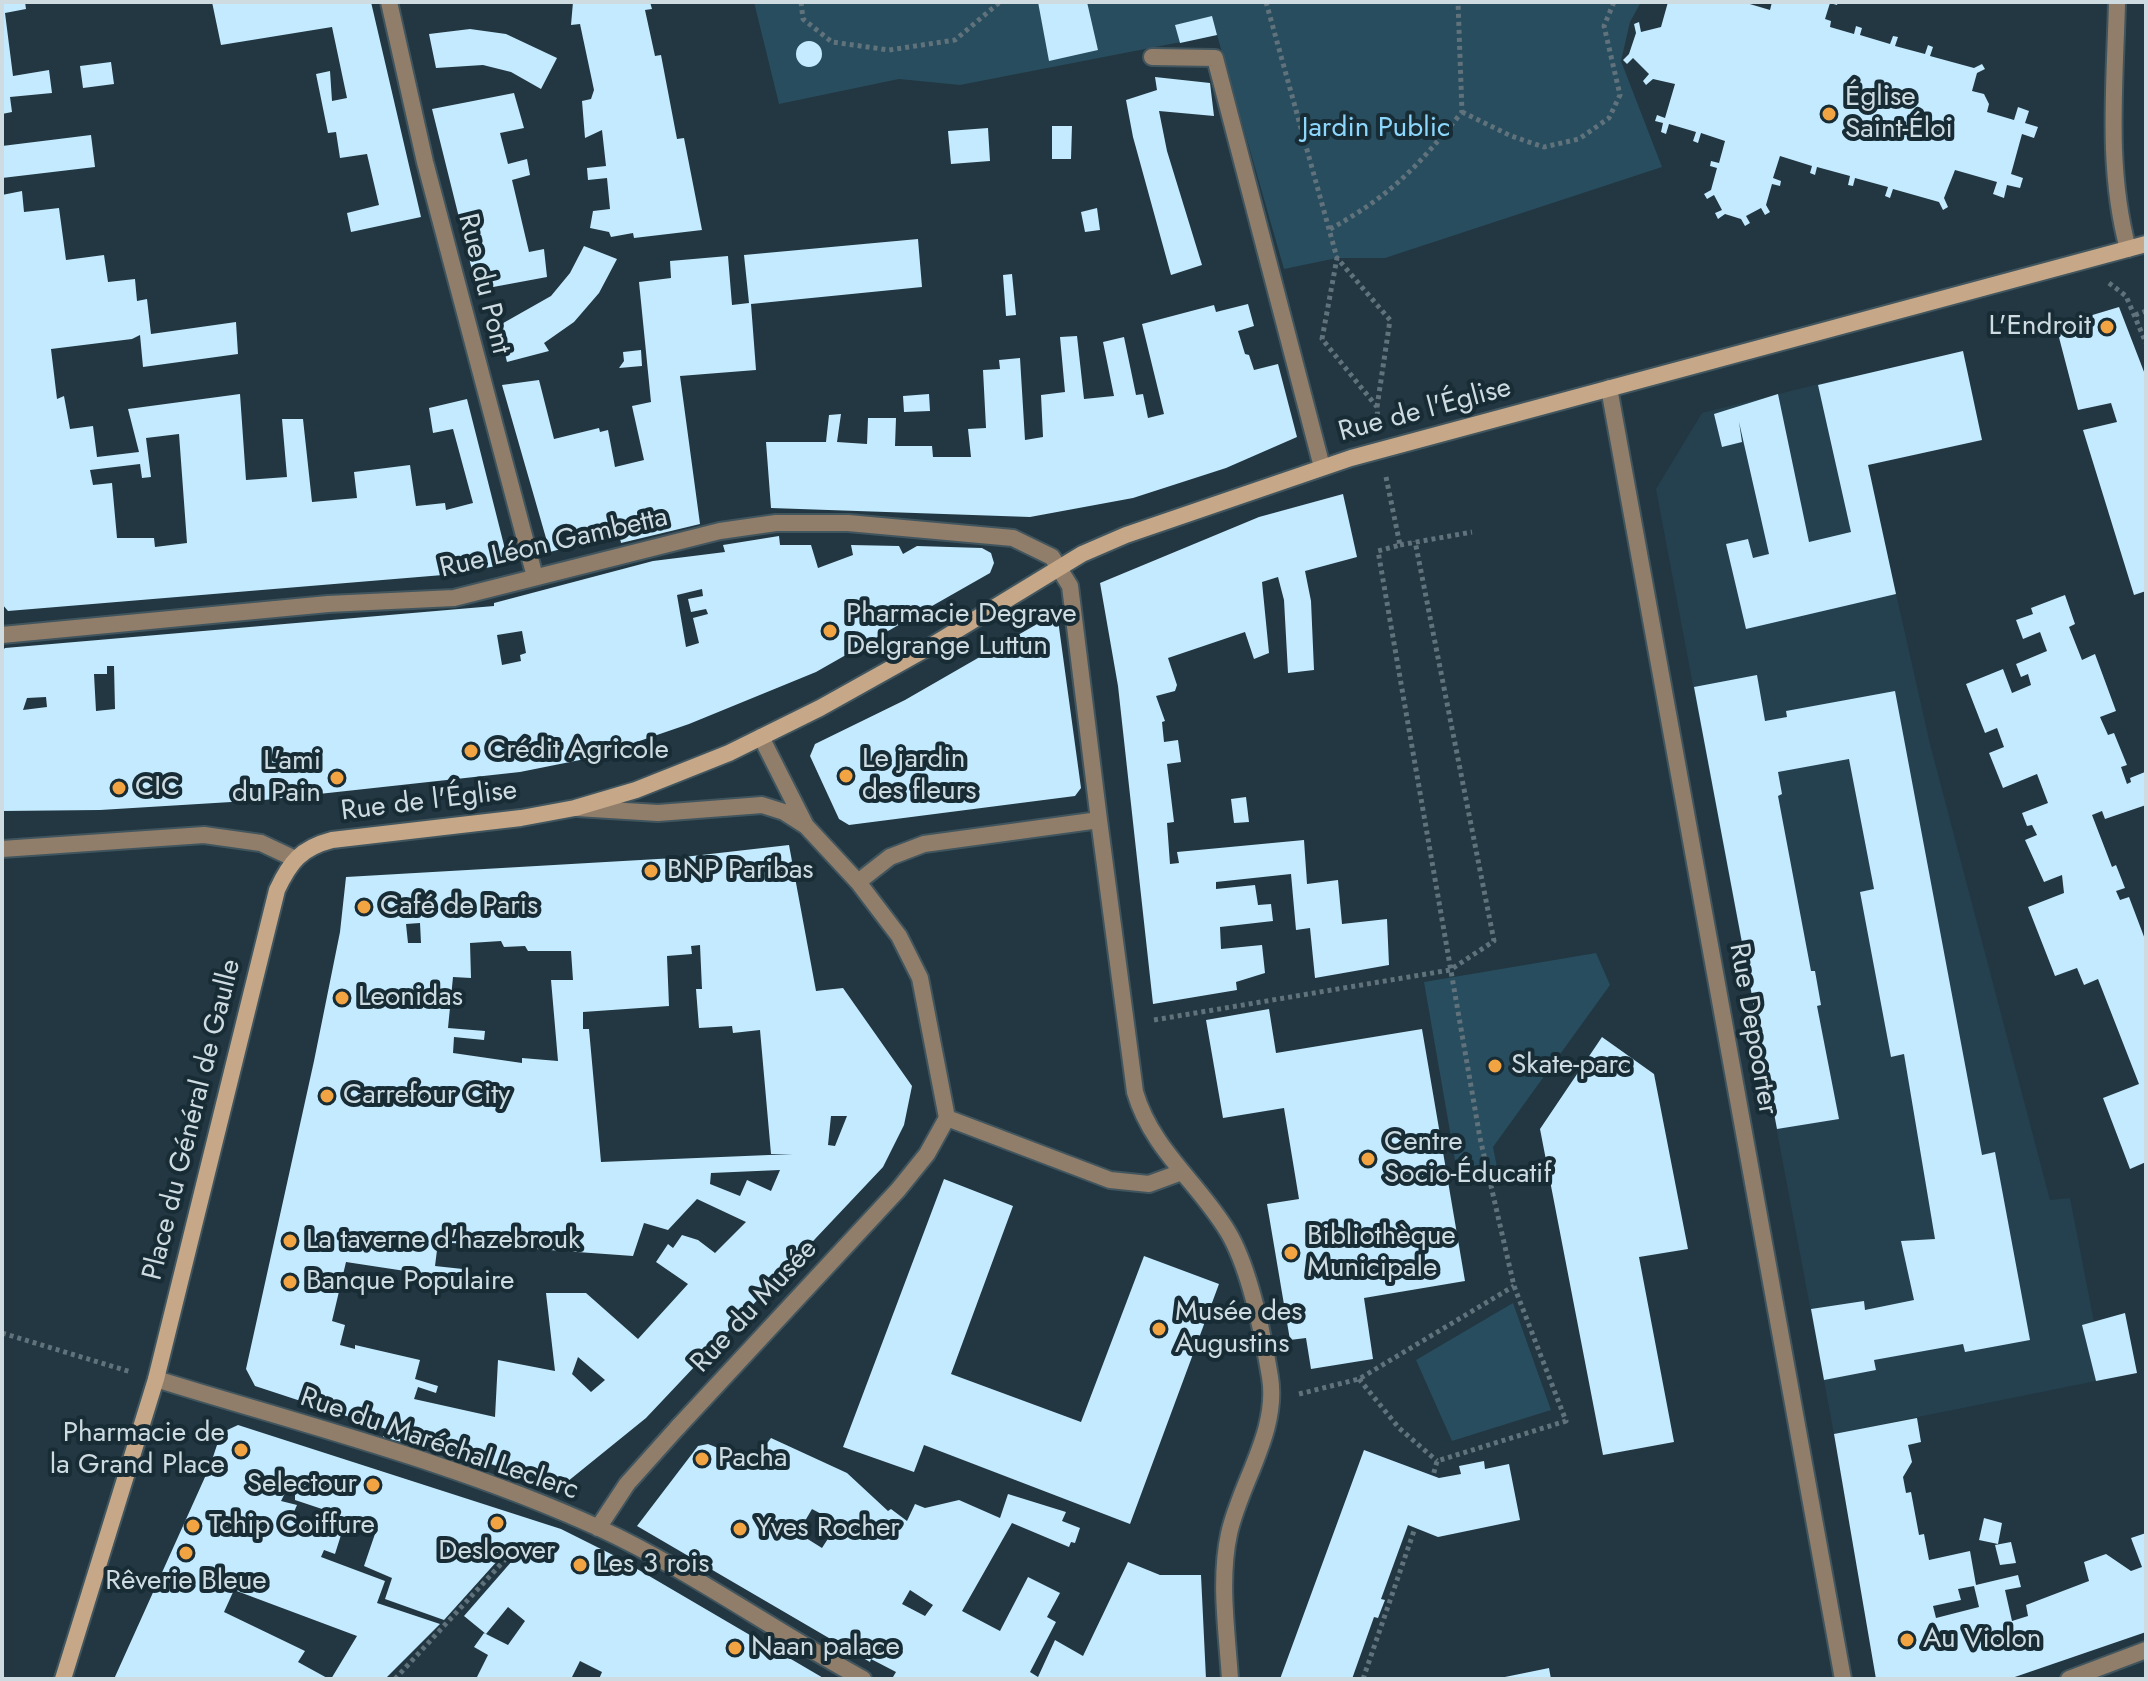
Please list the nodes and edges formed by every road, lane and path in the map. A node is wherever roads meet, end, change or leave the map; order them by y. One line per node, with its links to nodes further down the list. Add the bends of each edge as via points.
1 (389, 2): 26 (street, Rue du Pont, via 425,162)
2 (801, 2): 3 (path, via 803,19 832,42 889,50 955,40)
3 (1000, 2)
4 (1266, 2): 10 (path)
5 (1458, 2): 9 (path)
6 (1614, 2): 9 (path, via 1604,26 1620,95 1609,118 1579,139 1544,147)
7 (2117, 2): 12 (street, via 2114,182)
8 (1152, 57): 21 (street, via 1215,58)
9 (1462, 112): 10 (path, via 1421,163 1374,205)
10 (1330, 229): 13 (path)
11 (2146, 244): 12 (main road, Rue de l'Église)
12 (2128, 249): 14 (main road, Rue de l'Église)
13 (1337, 258): 19 (path, via 1390,320); 19 (path, via 1322,339)
14 (2093, 258): 16 (path, via 2110,285 2126,296); 18 (main road, Rue de l'Église)
15 (2146, 311): 16 (path)
16 (2135, 315): 17 (path)
17 (2146, 343)
18 (1609, 388): 20 (main road, Rue de l'Église); 55 (street, Rue Depoorter)
19 (1377, 407): 20 (path)
20 (1381, 450): 21 (main road, Rue de l'Église); 24 (path)
21 (1322, 467): 25 (main road, Rue de l'Église, via 1104,543)
22 (1472, 532): 23 (path)
23 (1415, 541): 24 (path); 35 (path, via 1494,941)
24 (1400, 545): 35 (path, via 1378,551)
25 (1061, 567): 26 (street, Rue Léon Gambetta, via 1030,544 996,535 776,523 720,531); 28 (main road, Rue de l'Église, via 897,665); 30 (street, via 1074,599)
26 (535, 577): 27 (street, Rue Léon Gambetta, via 454,598 328,604)
27 (2, 635)
28 (761, 737): 29 (main road, Rue de l'Église, via 662,781); 31 (street, Rue de l'Église)
29 (575, 808): 31 (street, Rue de l'Église, via 642,813 762,805); 33 (main road, Rue de l'Église, via 332,840)
30 (1099, 820): 34 (street, via 924,844 890,857); 36 (street)
31 (806, 826): 34 (street, Rue de l'Église)
32 (2, 849): 33 (street, via 204,835 261,843)
33 (293, 858): 41 (main road, Place du Général de Gaulle, via 275,899)
34 (858, 882): 37 (street, Rue de l'Église, via 899,936 920,978)
35 (1450, 970): 36 (path); 39 (path)
36 (1125, 1024): 38 (street, via 1141,1113)
37 (947, 1118): 38 (street, via 1110,1180 1149,1184); 46 (street, Rue du Musée, via 898,1190 627,1484)
38 (1179, 1173): 43 (street, via 1217,1216 1237,1251 1266,1355)
39 (1514, 1286): 42 (path); 44 (path, via 1566,1421)
40 (2, 1333): 41 (path)
41 (156, 1379): 46 (street, Rue du Maréchal Leclerc, via 468,1476); 50 (main road, Place du Général de Gaulle)
42 (1359, 1379): 43 (path); 44 (path, via 1399,1428)
43 (1272, 1401): 53 (street, via 1228,1536)
44 (1437, 1461): 45 (path)
45 (1433, 1476)
46 (598, 1528): 52 (street, Rue du Maréchal Leclerc)
47 (1415, 1528): 54 (path)
48 (513, 1551): 51 (path)
49 (2146, 1650): 56 (street)
50 (63, 1679)
51 (395, 1679)
52 (863, 1679)
53 (1230, 1679)
54 (1363, 1679)
55 (1843, 1679)
56 (2069, 1679)

